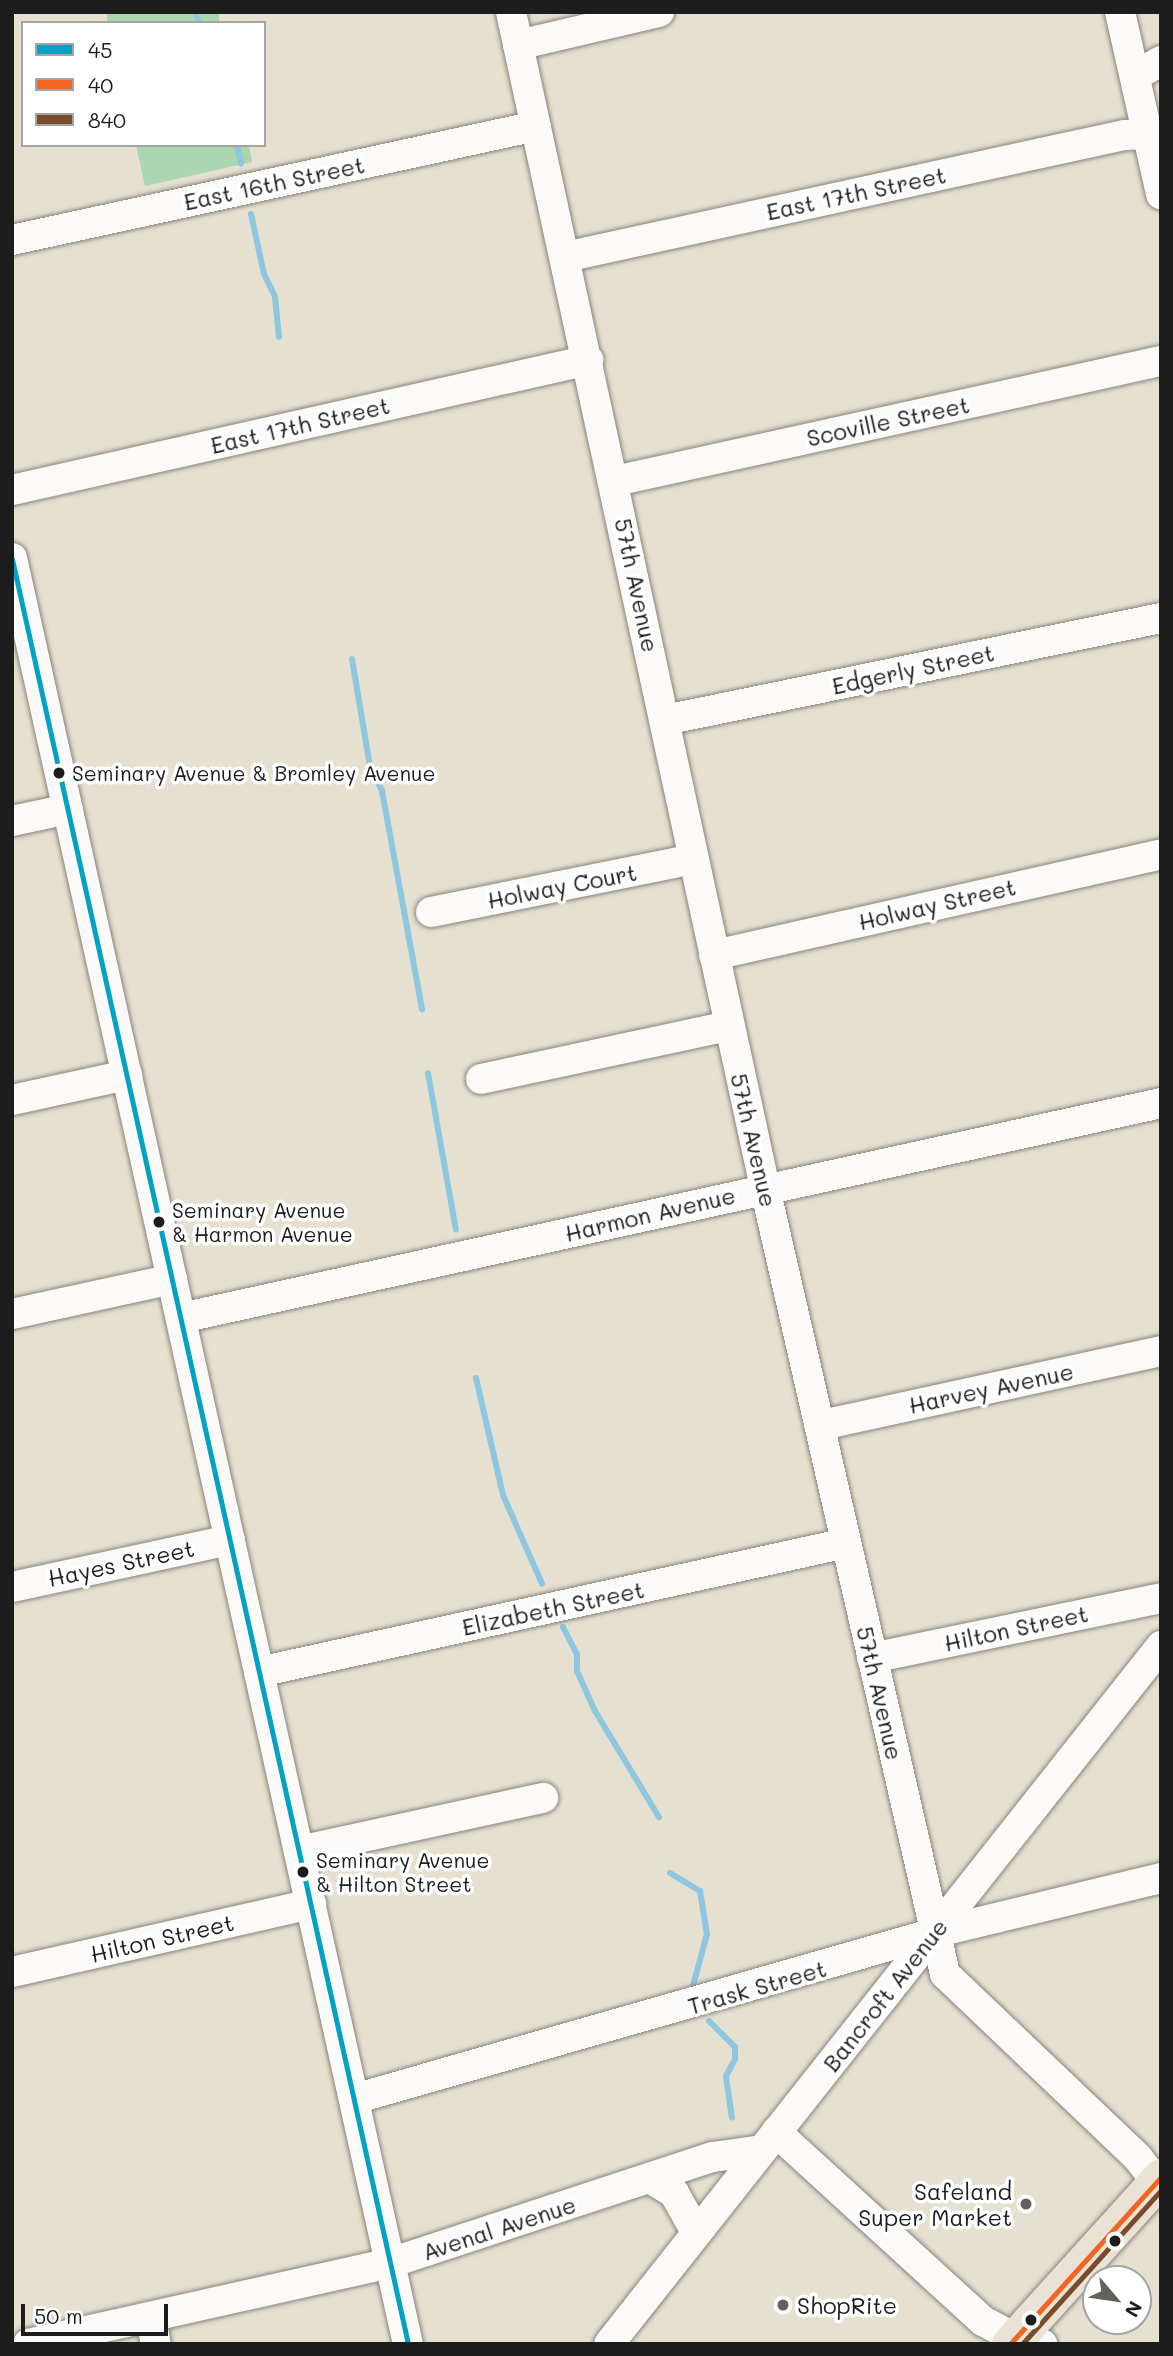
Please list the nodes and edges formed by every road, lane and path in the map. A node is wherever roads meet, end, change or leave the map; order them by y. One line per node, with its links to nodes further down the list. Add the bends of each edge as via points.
1 (511, 12): 4 (street, 57th Avenue)
2 (659, 12): 4 (street)
3 (1120, 12): 6 (street)
4 (518, 45): 7 (street, 57th Avenue)
5 (1161, 61): 6 (street)
6 (1135, 76): 8 (street)
7 (536, 126): 10 (street, East 16th Street); 11 (street, 57th Avenue)
8 (1154, 138): 9 (street); 11 (street, East 17th Street, via 1124,135)
9 (1161, 194)
10 (12, 240)
11 (565, 257): 12 (street, 57th Avenue)
12 (589, 360): 14 (street, 57th Avenue); 15 (street, East 17th Street)
13 (1161, 361): 14 (street, Scoville Street)
14 (615, 481): 18 (street, 57th Avenue)
15 (12, 490)
16 (12, 558): 19 (street)
17 (1161, 618): 18 (street, Edgerly Street)
18 (665, 720): 22 (street, 57th Avenue)
19 (68, 809): 20 (street); 26 (street)
20 (12, 821)
21 (1161, 854): 24 (street, Holway Street)
22 (693, 859): 23 (street, Holway Court); 24 (street, 57th Avenue)
23 (430, 912)
24 (714, 955): 25 (street, 57th Avenue)
25 (729, 1026): 27 (street); 30 (street, 57th Avenue)
26 (127, 1075): 28 (street); 31 (street)
27 (481, 1079)
28 (12, 1100)
29 (1161, 1103): 30 (street, Harmon Avenue)
30 (765, 1188): 33 (street, Harmon Avenue); 35 (street, 57th Avenue)
31 (172, 1279): 32 (street); 33 (street)
32 (12, 1314)
33 (181, 1318): 36 (street)
34 (1161, 1351): 35 (street, Harvey Avenue)
35 (822, 1424): 37 (street, 57th Avenue)
36 (230, 1539): 38 (street, Hayes Street); 42 (street)
37 (846, 1543): 41 (street, 57th Avenue); 42 (street, Elizabeth Street)
38 (12, 1587)
39 (1161, 1598): 41 (street, Hilton Street)
40 (1161, 1646): 47 (street, Bancroft Avenue)
41 (872, 1658): 47 (street, 57th Avenue)
42 (259, 1672): 44 (street)
43 (543, 1798): 44 (street)
44 (299, 1851): 46 (street)
45 (1161, 1878): 47 (street, Trask Street)
46 (311, 1904): 48 (street, Hilton Street); 49 (street)
47 (934, 1934): 49 (street, Trask Street); 50 (street, Bancroft Avenue); 52 (street, 57th Avenue, via 945,1974)
48 (12, 1972)
49 (354, 2099): 54 (street)
50 (769, 2141): 51 (street, Avenal Avenue); 53 (street, Bancroft Avenue); 56 (street, via 983,2321)
51 (651, 2179): 53 (street, via 674,2193); 54 (street, Avenal Avenue)
52 (1159, 2183): 56 (main road)
53 (696, 2232): 59 (street, Bancroft Avenue)
54 (390, 2263): 55 (street, Avenal Avenue); 58 (street)
55 (154, 2331): 57 (street, Avenal Avenue)
56 (1022, 2342)
57 (28, 2344)
58 (408, 2344)
59 (609, 2344)

